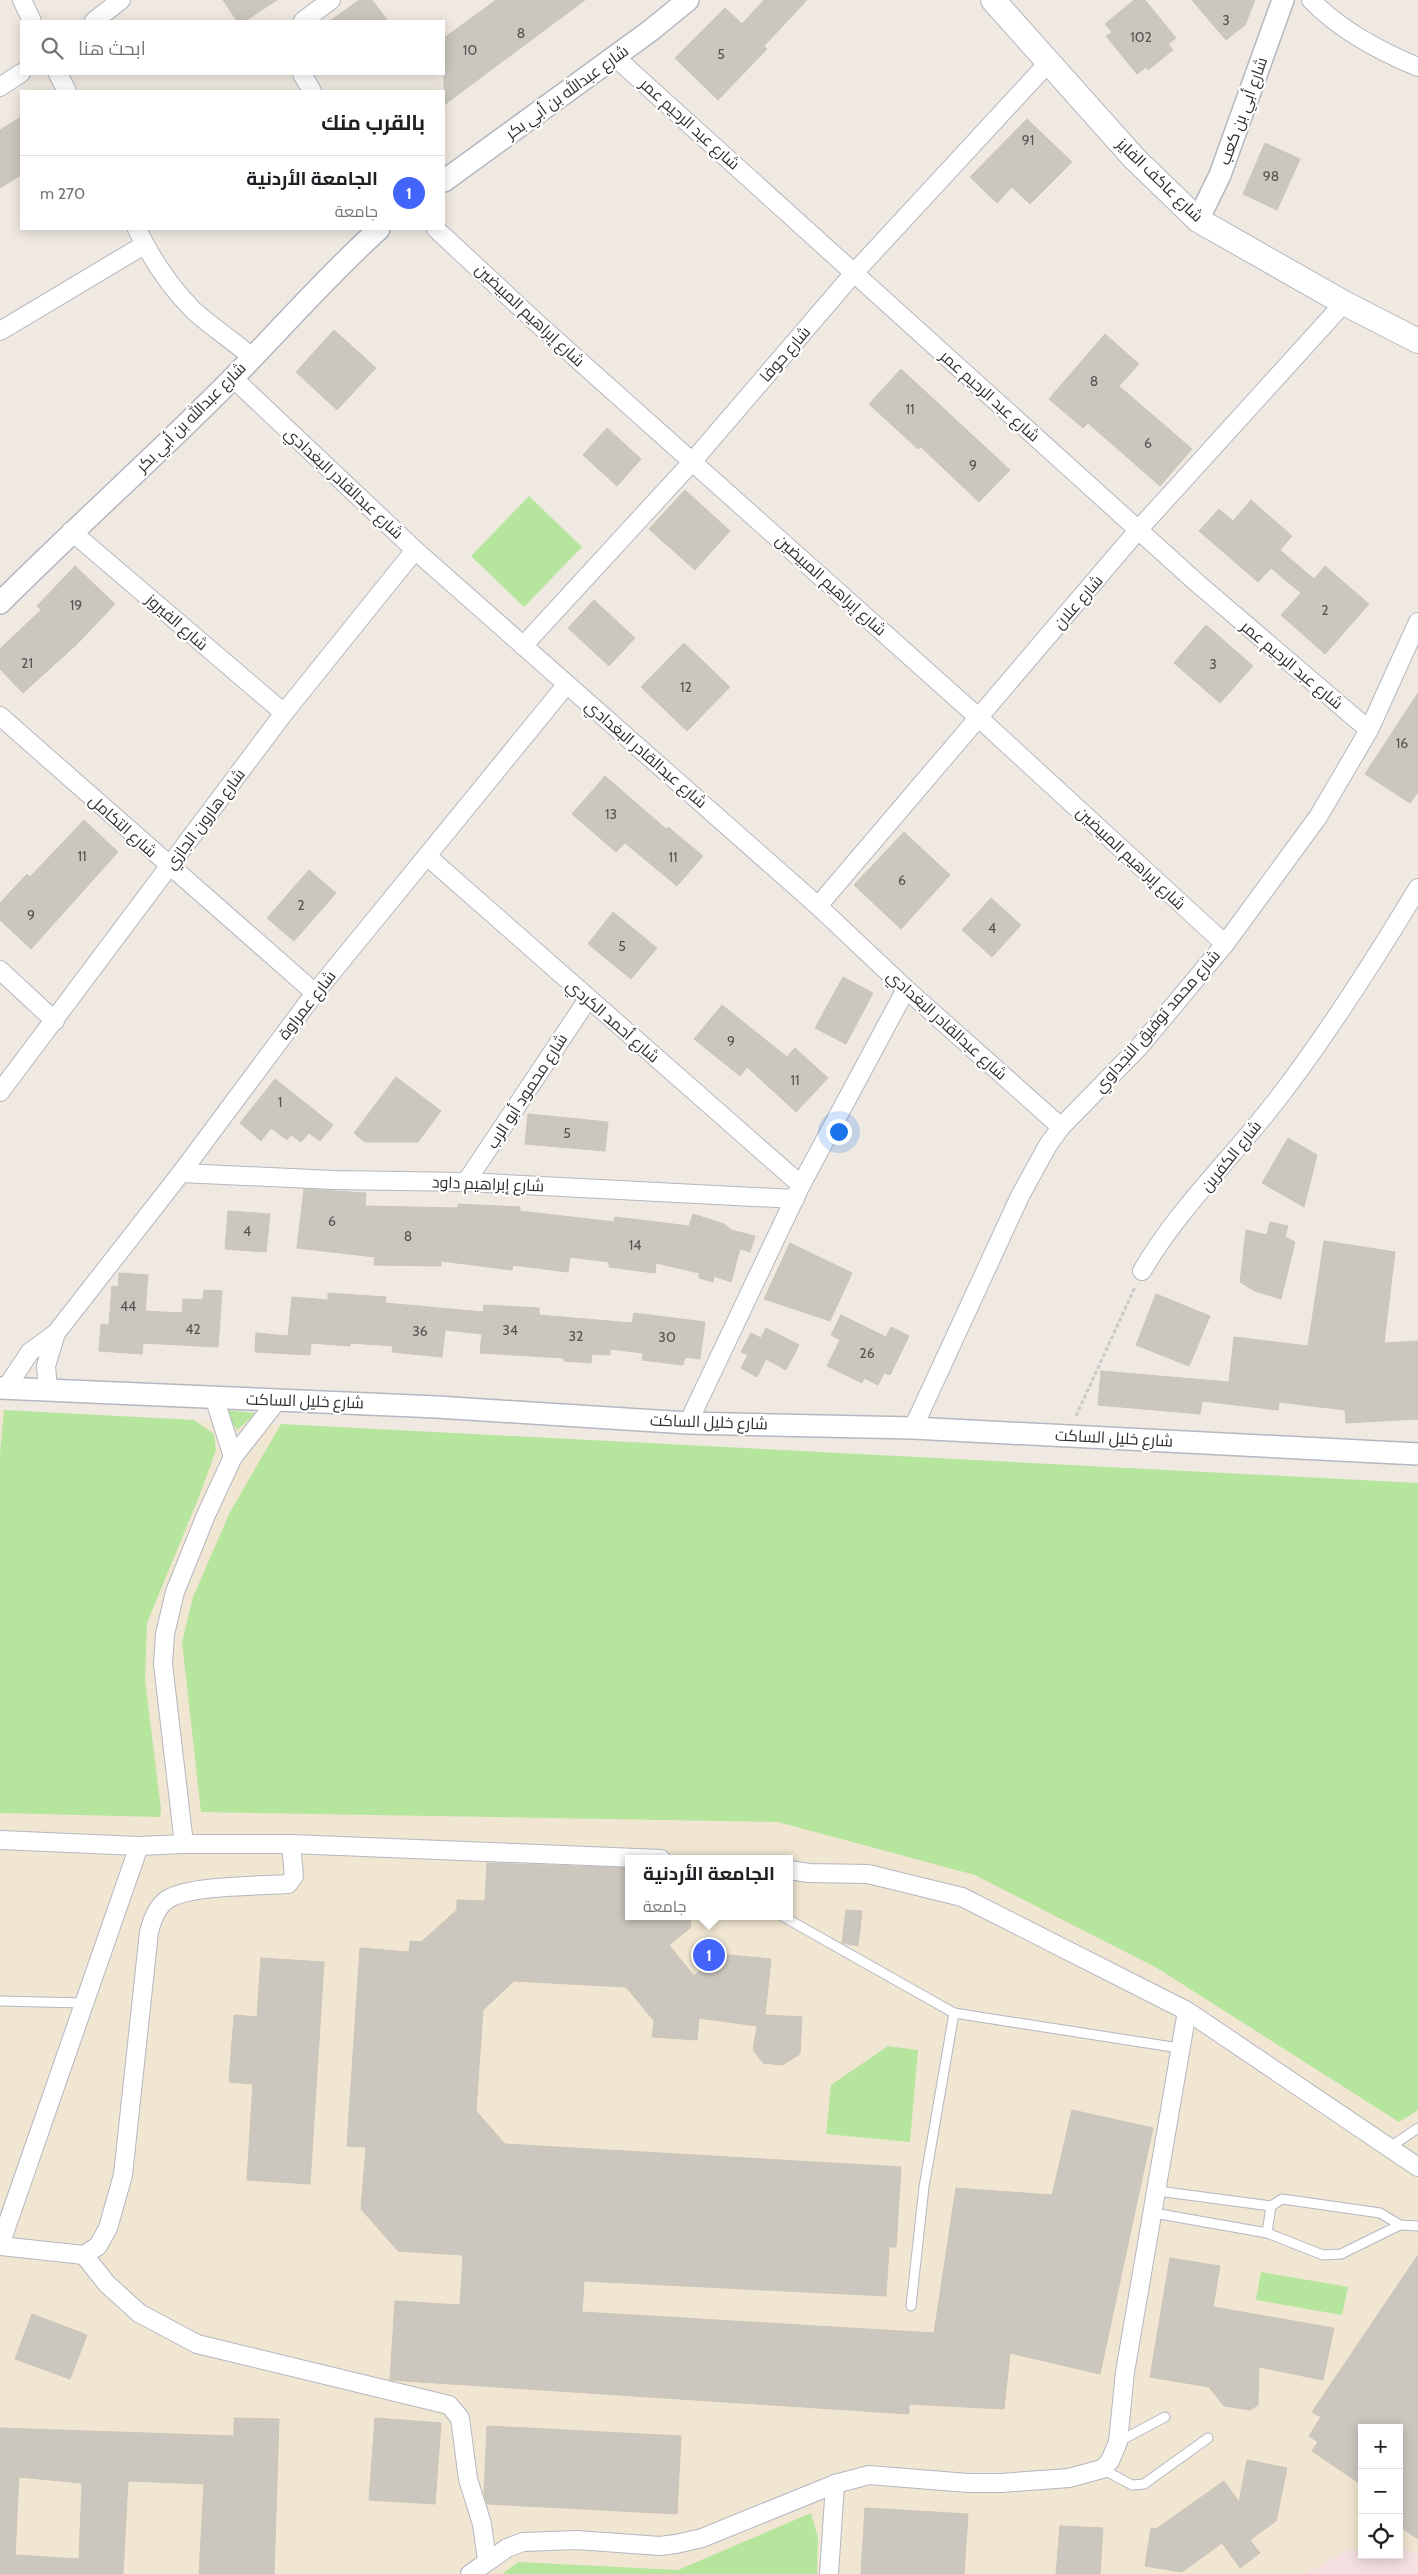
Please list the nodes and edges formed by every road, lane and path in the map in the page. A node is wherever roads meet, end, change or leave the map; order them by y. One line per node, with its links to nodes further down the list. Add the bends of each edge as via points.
1 (22, 0): 8 (street)
2 (121, 0): 9 (street)
3 (331, 0): 10 (street)
4 (687, 0): 11 (street, شارع عبدالله بن أبي بكر)
5 (993, 0): 12 (main road, شارع عاكف الفايز)
6 (1283, 0): 21 (street, شارع أبي بن كعب, via 1220,175)
7 (1311, 0): 13 (street, via 1354,35)
8 (32, 20)
9 (95, 20)
10 (303, 20)
11 (615, 57): 20 (street, شارع عبدالله بن أبي بكر); 26 (street, شارع عبد الرحيم عمر)
12 (1048, 62): 21 (main road, شارع عاكف الفايز, via 1134,158); 26 (street, شارع حوفا)
13 (1418, 67)
14 (20, 74): 17 (street)
15 (59, 75): 18 (street)
16 (303, 75): 19 (street)
17 (0, 87)
18 (66, 90)
19 (311, 90)
20 (445, 180)
21 (1198, 220): 27 (main road, شارع عاكف الفايز)
22 (137, 230): 25 (street)
23 (378, 230): 30 (street, شارع عبدالله بن أبي بكر, via 335,269)
24 (437, 230): 32 (street, شارع إبراهيم المبيضين)
25 (144, 244): 28 (street); 30 (street, via 175,290 195,311)
26 (854, 273): 32 (street, شارع حوفا); 33 (street, شارع عبد الرحيم عمر)
27 (1344, 303): 29 (main road, شارع عاكف الفايز); 33 (street, شارع علان)
28 (0, 331)
29 (1418, 341)
30 (252, 357): 31 (street, شارع عبدالله بن أبي بكر)
31 (232, 378): 34 (street, شارع عبدالله بن أبي بكر); 35 (street, شارع عبدالقادر البغدادي)
32 (692, 462): 38 (street, شارع حوفا); 42 (street, شارع إبراهيم المبيضين)
33 (1139, 529): 42 (street, شارع علان); 43 (street, شارع عبد الرحيم عمر)
34 (71, 531): 36 (street, شارع عبدالله بن أبي بكر); 40 (street, شارع الفيروز)
35 (415, 550): 38 (street, شارع عبدالقادر البغدادي); 40 (street, شارع هارون الجازي)
36 (0, 603)
37 (1418, 622): 43 (street, شارع محمد توفيق النجداوي)
38 (523, 646): 39 (street, شارع عبدالقادر البغدادي)
39 (567, 684): 44 (street, شارع عمراوة); 47 (street, شارع عبدالقادر البغدادي)
40 (284, 713): 45 (street, شارع هارون الجازي)
41 (0, 716): 45 (street, شارع التكامل)
42 (979, 718): 47 (street, شارع علان); 48 (street, شارع إبراهيم المبيضين)
43 (1369, 730): 48 (street, شارع محمد توفيق النجداوي, via 1318,817)
44 (427, 856): 51 (street, شارع عمراوة); 52 (street, شارع أحمد الكردي)
45 (169, 866): 51 (street, شارع التكامل); 53 (street, شارع هارون الجازي)
46 (1418, 888): 59 (street, شارع الكفرين, via 1330,1025 1277,1100 1162,1237)
47 (818, 906): 50 (street, شارع عبدالقادر البغدادي)
48 (1225, 944): 55 (street, شارع محمد توفيق النجداوي, via 1139,1046)
49 (0, 970): 53 (street)
50 (906, 989): 55 (street, شارع عبدالقادر البغدادي); 58 (street)
51 (315, 993): 56 (street, شارع عمراوة)
52 (588, 999): 57 (street, شارع محمود أبو الرب); 58 (street, شارع أحمد الكردي)
53 (55, 1021): 54 (street, شارع هارون الجازي)
54 (0, 1092)
55 (1061, 1127): 66 (street, شارع محمد توفيق النجداوي, via 1020,1196)
56 (180, 1173): 57 (street, شارع إبراهيم داود); 60 (street, شارع عمراوة)
57 (466, 1182): 58 (street, شارع إبراهيم داود)
58 (798, 1192): 65 (street)
59 (1142, 1271): 67 (path)
60 (56, 1333): 61 (street, شارع عمراوة, via 30,1352); 62 (street, شارع عمراوة, via 46,1366)
61 (3, 1388): 62 (street, شارع خليل الساكت)
62 (48, 1389): 63 (street, شارع خليل الساكت)
63 (214, 1398): 64 (street, شارع خليل الساكت); 69 (street)
64 (277, 1401): 65 (street, شارع خليل الساكت, via 437,1407); 69 (street)
65 (688, 1423): 66 (street, شارع خليل الساكت)
66 (912, 1428): 67 (street, شارع خليل الساكت)
67 (1066, 1436): 68 (street, شارع خليل الساكت)
68 (1418, 1454)
69 (233, 1457): 71 (street, via 175,1592 165,1634 163,1664)
70 (0, 1840): 73 (street)
71 (184, 1844): 72 (street); 73 (street)
72 (291, 1844): 74 (street); 92 (street, via 294,1876 288,1884 178,1896 168,1899 152,1920 121,2184 105,2234 98,2246)
73 (139, 1846): 78 (street)
74 (625, 1858)
75 (793, 1871): 79 (street, via 868,1874 962,1897)
76 (789, 1920): 80 (lane)
77 (0, 2001): 78 (lane)
78 (84, 2003): 91 (street)
79 (1187, 2011): 81 (street); 83 (street)
80 (954, 2013): 81 (lane); 93 (lane, via 924,2187)
81 (1179, 2048): 85 (street)
82 (1418, 2128): 83 (lane)
83 (1390, 2146): 84 (street)
84 (1418, 2167)
85 (1158, 2191): 86 (lane); 87 (street)
86 (1271, 2206): 88 (lane, via 1282,2199 1380,2213); 90 (lane)
87 (1154, 2213): 90 (lane); 96 (street, via 1125,2372)
88 (1400, 2226): 89 (lane); 90 (lane, via 1342,2254 1322,2255)
89 (1418, 2226)
90 (1267, 2234)
91 (0, 2245): 92 (street)
92 (84, 2255): 99 (street, via 107,2284 139,2313 197,2344 449,2404 460,2418 468,2479 482,2524)
93 (911, 2306)
94 (1165, 2417): 96 (lane)
95 (1208, 2438): 97 (lane, via 1144,2484 1132,2485)
96 (1118, 2442): 97 (street, via 1110,2461)
97 (1102, 2469): 98 (street, via 1069,2478 1028,2482 968,2484 869,2475)
98 (835, 2484): 99 (street, via 702,2538 676,2544 536,2540 507,2548); 101 (street)
99 (487, 2560): 100 (street)
100 (470, 2574)
101 (829, 2574)

